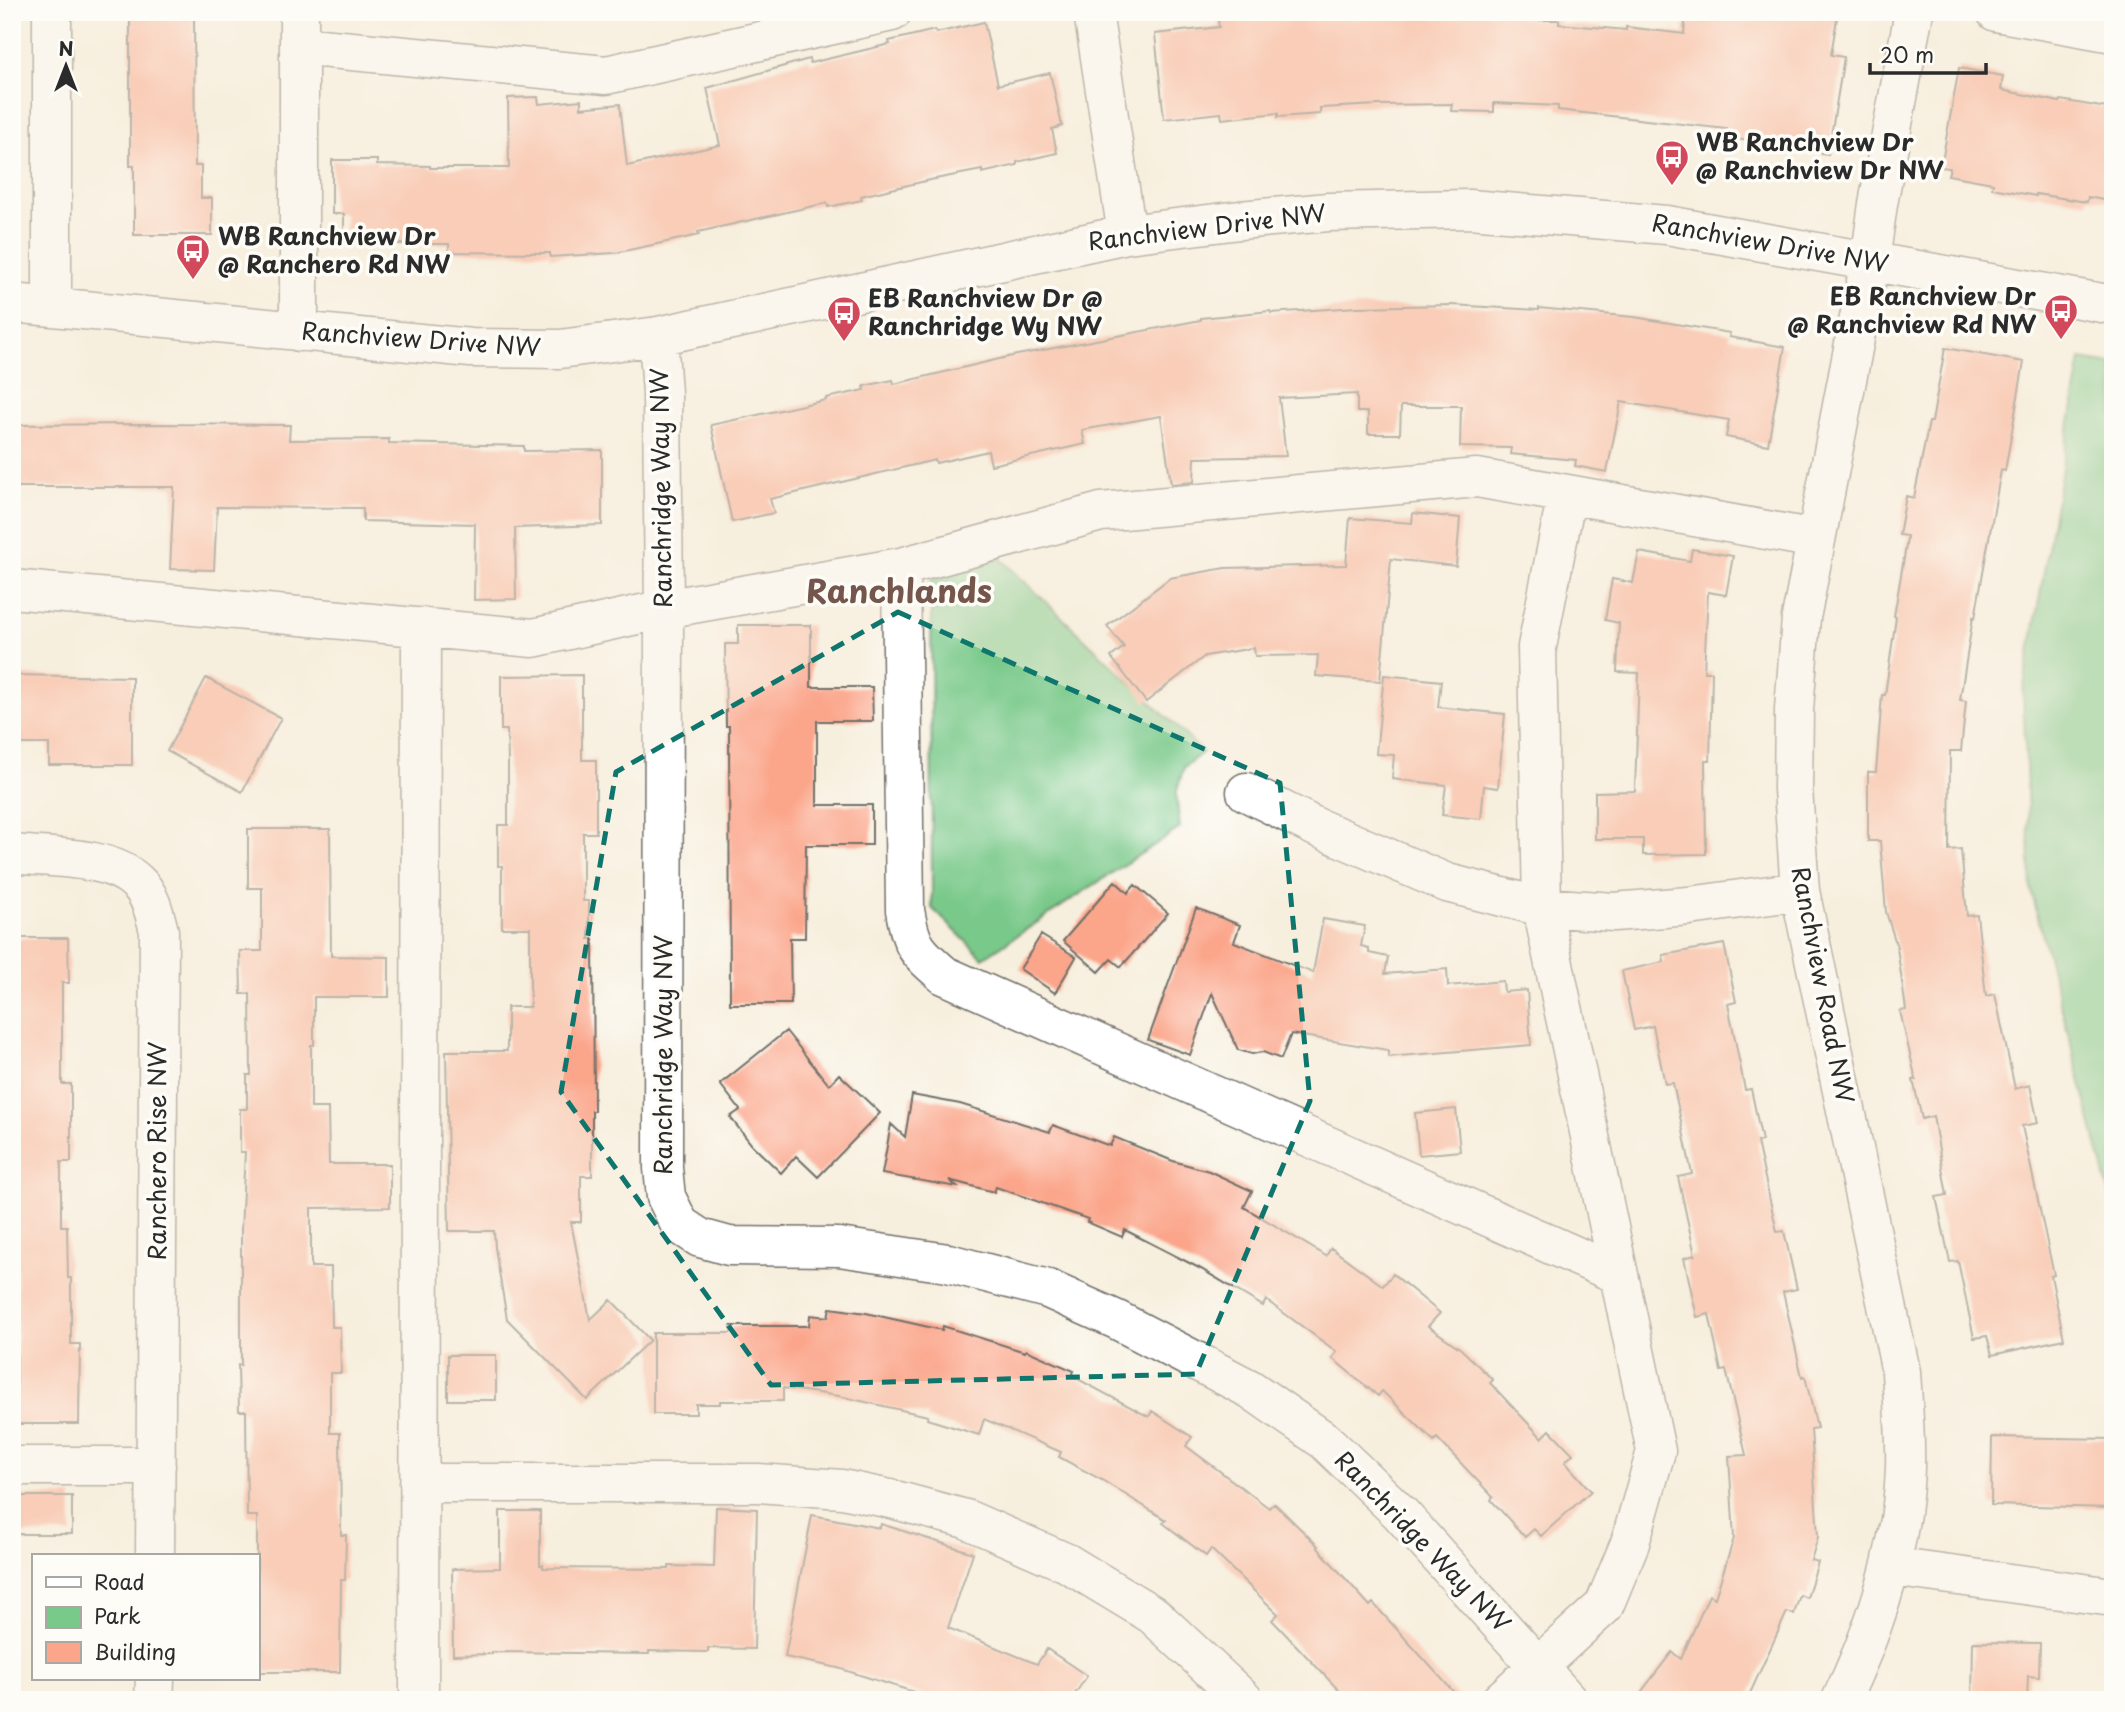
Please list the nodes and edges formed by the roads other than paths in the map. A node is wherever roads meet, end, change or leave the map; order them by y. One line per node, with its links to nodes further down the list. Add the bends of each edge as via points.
1 (52, 12): 12 (street)
2 (892, 12): 6 (street, via 606,75)
3 (1094, 12): 8 (street)
4 (1914, 12): 9 (street, Ranchview Road NW)
5 (1996, 12): 7 (street)
6 (299, 29): 13 (street)
7 (2113, 33)
8 (1127, 234): 9 (street, Ranchview Drive NW, via 1328,212 1469,209 1667,225); 14 (street, Ranchview Drive NW)
9 (1870, 261): 11 (street, Ranchview Drive NW); 16 (street, Ranchview Road NW)
10 (12, 303): 12 (street, Ranchview Drive NW)
11 (2113, 305)
12 (52, 307): 13 (street, Ranchview Drive NW)
13 (299, 332): 14 (street, Ranchview Drive NW, via 471,348 560,349)
14 (658, 336): 19 (street, Ranchridge Way NW)
15 (1567, 494): 16 (street); 17 (street, via 1476,478 1101,512); 24 (street, via 1537,647)
16 (1816, 539): 23 (street, Ranchview Road NW, via 1801,618 1794,710 1793,789)
17 (901, 567): 19 (street); 25 (street, via 905,910 909,937 923,957 944,975)
18 (12, 589): 20 (street)
19 (664, 609): 20 (street, via 533,638); 32 (street, Ranchridge Way NW, via 663,1168 666,1197 680,1225 700,1238 729,1245 839,1247 948,1263 1048,1289 1117,1320 1250,1389 1325,1441 1400,1513)
20 (421, 627): 28 (street)
21 (1246, 792): 24 (street, via 1447,883)
22 (12, 854): 27 (street, Ranchero Rise NW, via 100,863 124,872 139,883 159,931)
23 (1800, 891): 24 (street, via 1614,912); 30 (street, Ranchview Road NW, via 1901,1372 1905,1470)
24 (1542, 907): 25 (street)
25 (1619, 1275): 32 (street, via 1656,1451 1630,1543 1604,1606)
26 (12, 1466): 27 (street)
27 (156, 1466): 29 (street, Ranchero Rise NW)
28 (419, 1483): 35 (street); 36 (street, via 758,1483 842,1489 895,1500 966,1519 1067,1563 1153,1615)
29 (155, 1554)
30 (1891, 1567): 31 (street); 39 (street, Ranchview Road NW, via 1878,1613)
31 (2113, 1597)
32 (1538, 1665): 37 (street); 38 (street, Ranchridge Way NW)
33 (155, 1680): 34 (street)
34 (154, 1700)
35 (419, 1700)
36 (1244, 1700)
37 (1501, 1700)
38 (1568, 1700)
39 (1841, 1700)

